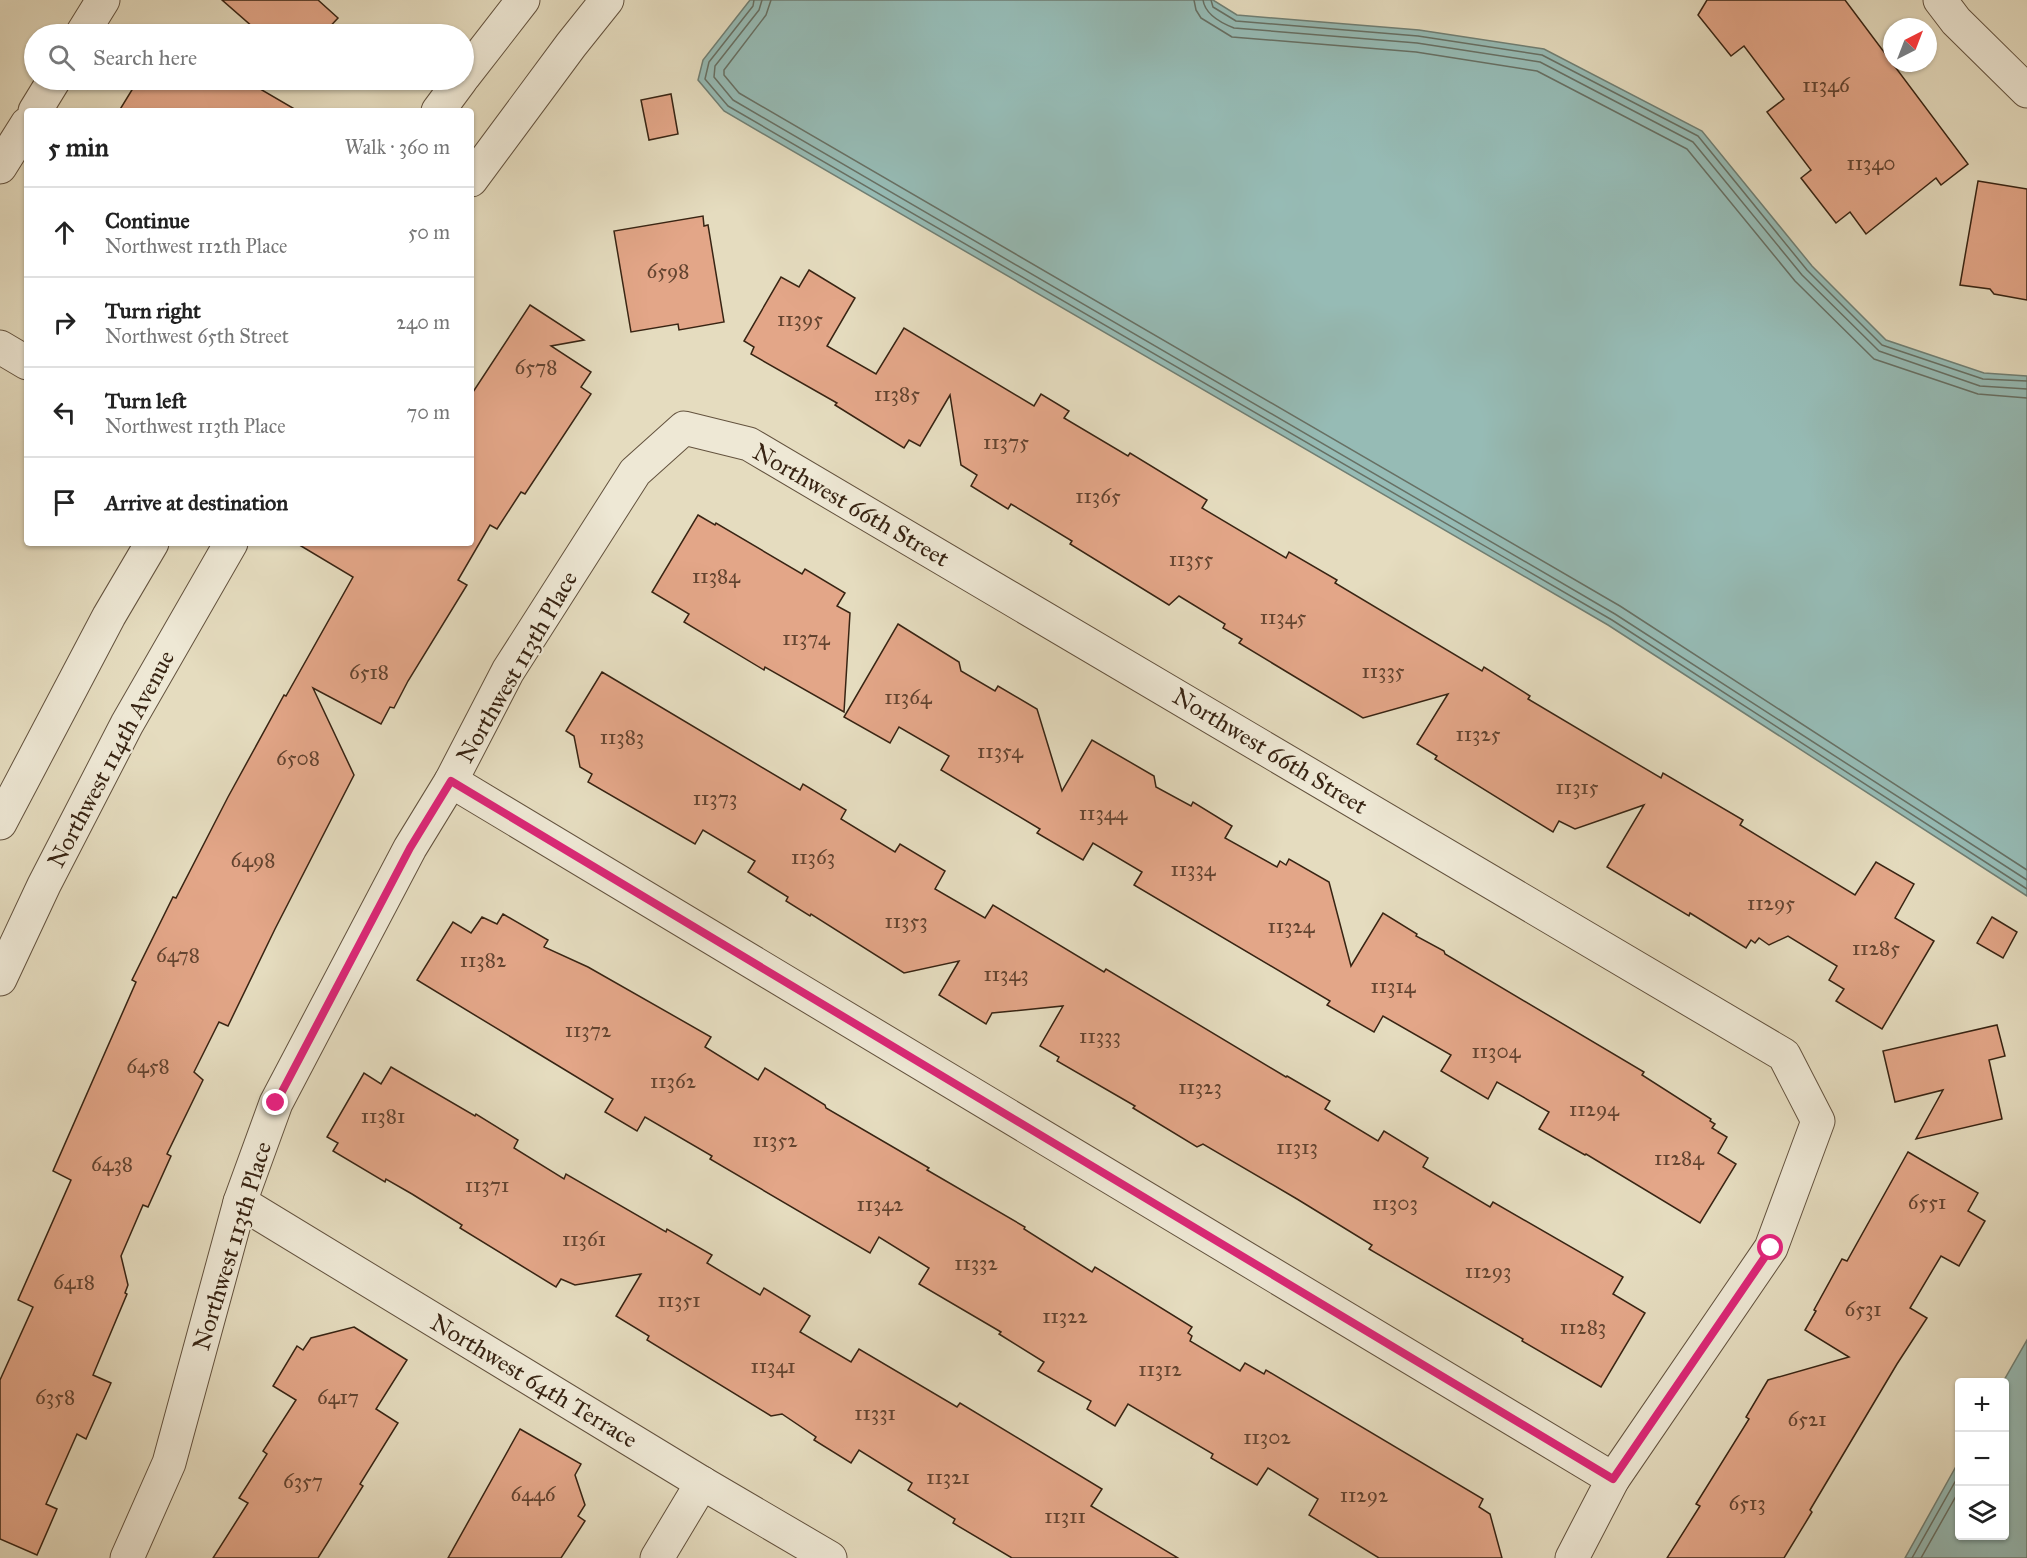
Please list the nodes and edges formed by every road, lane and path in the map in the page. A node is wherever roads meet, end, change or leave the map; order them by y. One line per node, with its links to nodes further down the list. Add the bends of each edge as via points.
1 (103, 0): 5 (street)
2 (523, 0): 6 (street)
3 (607, 0): 14 (street)
4 (1940, 0): 9 (street)
5 (88, 24)
6 (474, 63)
7 (48, 90): 10 (street)
8 (453, 90): 11 (street)
9 (2027, 91)
10 (37, 108)
11 (440, 108)
12 (24, 129): 13 (street)
13 (0, 167)
14 (474, 176)
15 (0, 347): 16 (street)
16 (24, 361)
17 (684, 428): 20 (street, Northwest 113th Place, via 635,472 508,672); 24 (street, Northwest 66th Street, via 749,444 1784,1055 1818,1121 1771,1248)
18 (150, 546): 21 (street)
19 (229, 546): 22 (street, Northwest 114th Avenue, via 127,724)
20 (451, 781): 23 (street, Northwest 113th Place, via 410,848 276,1103); 24 (street)
21 (0, 823)
22 (1, 972)
23 (240, 1202): 25 (street, Northwest 64th Terrace); 26 (street, Northwest 113th Place, via 169,1463)
24 (1613, 1479): 29 (street)
25 (702, 1483): 27 (street); 28 (street, Northwest 64th Terrace)
26 (127, 1558)
27 (657, 1558)
28 (830, 1558)
29 (1572, 1558)

